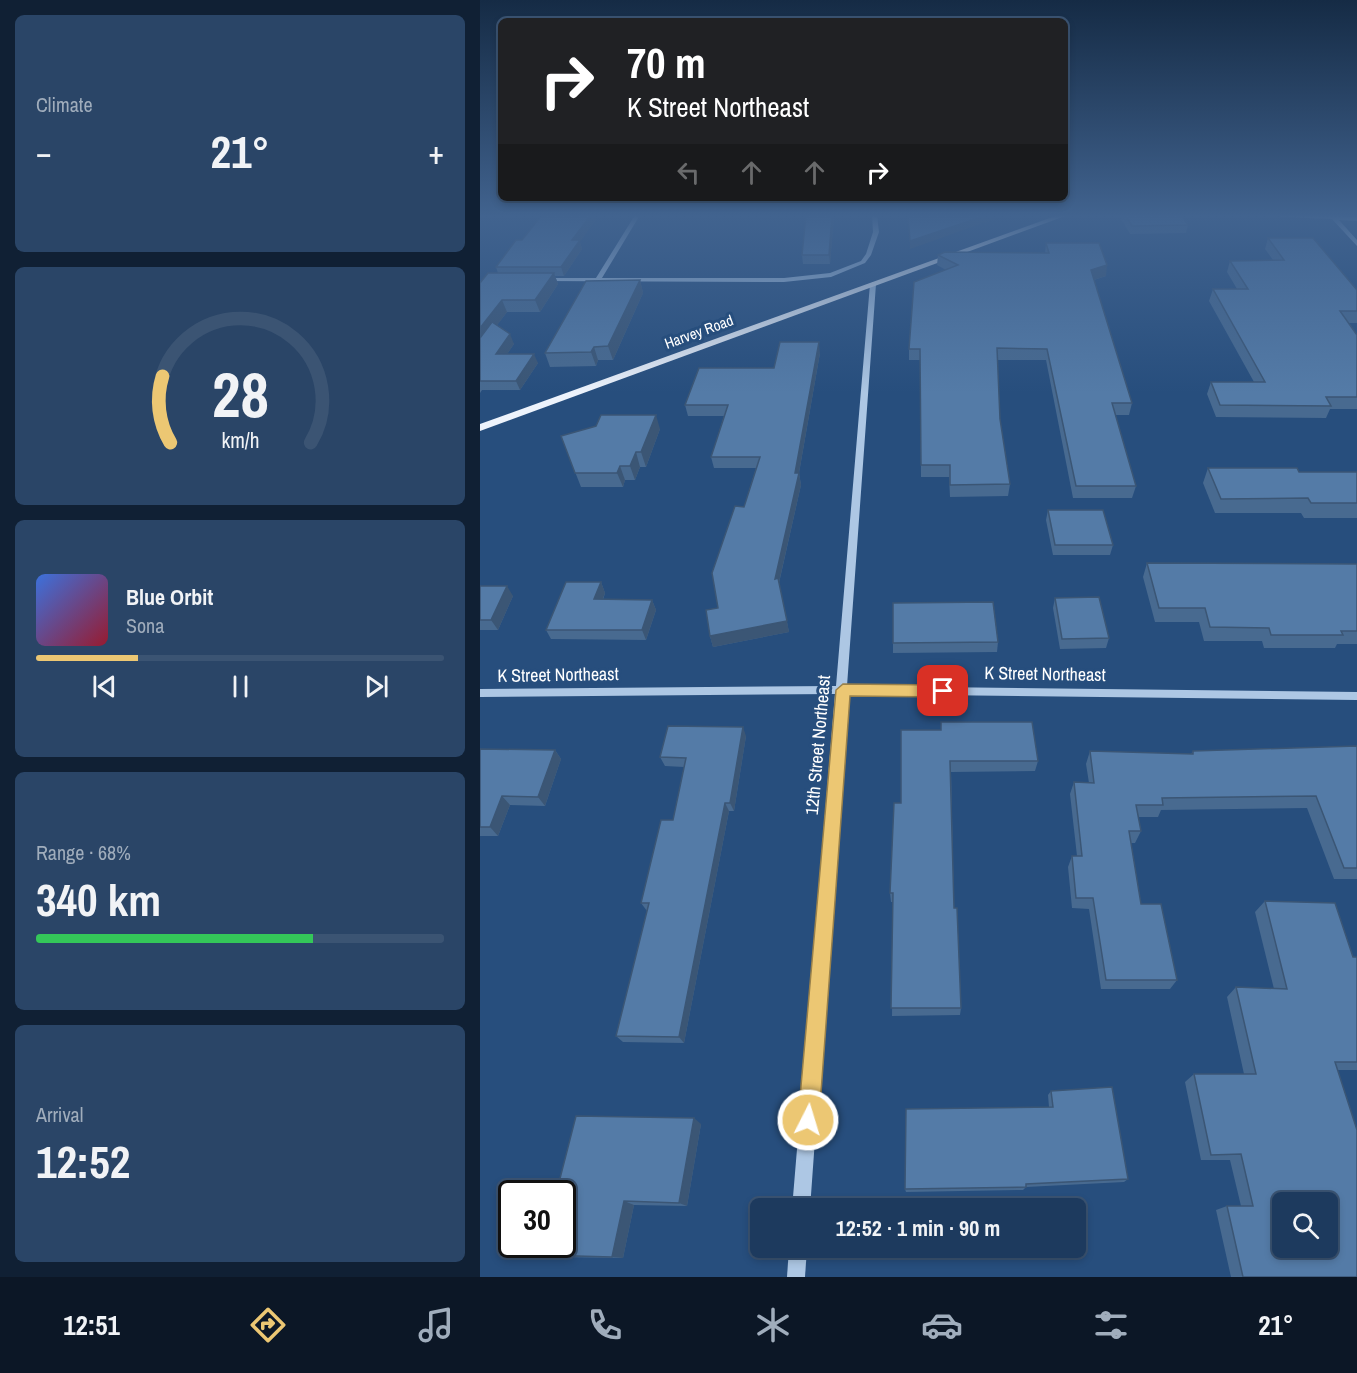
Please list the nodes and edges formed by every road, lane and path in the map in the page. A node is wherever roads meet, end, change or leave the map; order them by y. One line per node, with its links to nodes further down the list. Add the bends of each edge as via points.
1 (601, 275): 5 (street)
2 (832, 275): 5 (street, via 793,279)
3 (899, 275): 6 (main road, Harvey Road)
4 (539, 280): 5 (street)
5 (598, 280)
6 (873, 284): 7 (main road, Harvey Road); 8 (street, 12th Street Northeast)
7 (480, 428)
8 (843, 690): 9 (street, K Street Northeast); 10 (street, K Street Northeast); 11 (street, 12th Street Northeast)
9 (480, 693)
10 (1357, 696)
11 (802, 1198)
12 (797, 1258): 13 (street)
13 (795, 1277)

